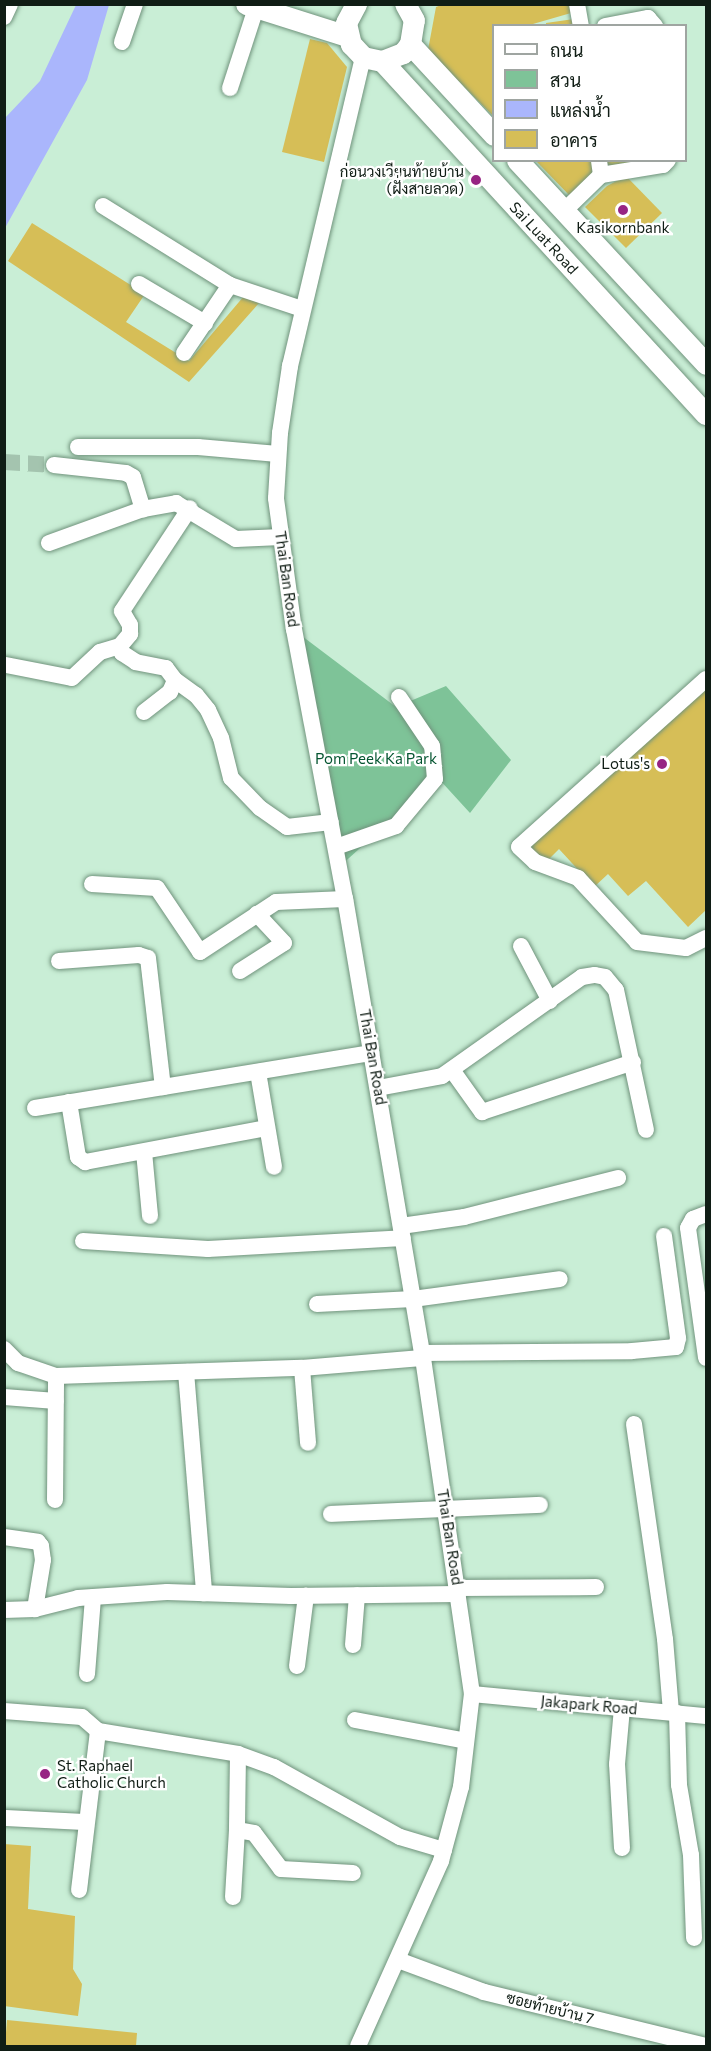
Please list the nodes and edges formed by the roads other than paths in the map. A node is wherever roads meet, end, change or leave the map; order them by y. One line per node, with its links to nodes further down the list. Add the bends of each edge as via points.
1 (10, 4): 7 (street)
2 (135, 4): 12 (street)
3 (356, 4): 11 (main road, via 346,23)
4 (577, 4): 8 (street)
5 (251, 6): 11 (main road); 15 (street)
6 (411, 6): 13 (main road, via 414,20)
7 (4, 17)
8 (581, 24)
9 (616, 24): 10 (street, via 648,18)
10 (653, 24)
11 (347, 36): 14 (main road, Sai Luat Road)
12 (122, 42)
13 (410, 44): 14 (main road, via 393,59); 16 (main road)
14 (372, 59): 24 (street, Thai Ban Road); 28 (main road, Sai Luat Road)
15 (230, 88)
16 (492, 133)
17 (520, 162): 21 (main road)
18 (666, 162): 19 (street)
19 (600, 168): 21 (street)
20 (103, 206): 23 (street)
21 (564, 211): 27 (main road)
22 (139, 284): 25 (street)
23 (230, 285): 24 (street); 25 (street)
24 (302, 309): 30 (street, Thai Ban Road)
25 (205, 323): 26 (street)
26 (184, 354)
27 (706, 364)
28 (706, 414)
29 (78, 447): 30 (street, via 198,447)
30 (278, 454): 34 (street, Thai Ban Road, via 276,498)
31 (54, 465): 32 (street, via 126,473 133,477)
32 (143, 508): 33 (street, via 176,503); 35 (street)
33 (190, 508): 34 (street, via 236,539); 36 (street, via 122,611 130,625)
34 (281, 537): 42 (street, Thai Ban Road, via 294,630)
35 (49, 543)
36 (120, 646): 37 (street, via 100,652 72,678); 39 (street, via 122,653 136,662 166,668)
37 (6, 665)
38 (706, 679): 47 (street, via 519,847 535,862 578,878 637,942 686,948)
39 (175, 680): 41 (street, via 170,692); 42 (street, via 196,695 208,710 221,738 231,778 260,808 287,827)
40 (399, 697): 43 (street, via 432,746 435,779 396,826)
41 (144, 712)
42 (331, 822): 43 (street, Thai Ban Road)
43 (336, 847): 45 (street, Thai Ban Road)
44 (92, 884): 46 (street, via 156,888 200,952)
45 (345, 899): 46 (street, via 276,902); 52 (street, Thai Ban Road)
46 (257, 914): 50 (street, via 284,943)
47 (706, 938)
48 (521, 946): 51 (street)
49 (59, 961): 56 (street, via 139,955 148,958)
50 (240, 971)
51 (550, 1000): 53 (street, via 582,977 605,977 616,990); 54 (street)
52 (372, 1053): 55 (street); 57 (street, Thai Ban Road)
53 (633, 1062): 54 (street, via 482,1112); 61 (street)
54 (452, 1070): 57 (street, via 442,1076)
55 (258, 1072): 56 (street); 60 (street)
56 (163, 1087): 58 (street)
57 (378, 1088): 67 (street, Thai Ban Road)
58 (69, 1102): 59 (street); 62 (street, via 80,1160)
59 (35, 1108)
60 (266, 1128): 62 (street); 63 (street)
61 (646, 1130)
62 (144, 1152): 66 (street)
63 (274, 1167)
64 (618, 1178): 67 (street)
65 (706, 1215): 75 (street, via 693,1219 688,1228)
66 (150, 1216)
67 (402, 1232): 69 (street, via 208,1249); 71 (street, Thai Ban Road)
68 (664, 1236): 74 (street, via 676,1347)
69 (83, 1241)
70 (560, 1279): 71 (street)
71 (413, 1299): 72 (street); 74 (street, Thai Ban Road)
72 (317, 1304)
73 (4, 1350): 78 (street, via 18,1363)
74 (422, 1355): 76 (street); 85 (street, Thai Ban Road)
75 (706, 1358)
76 (302, 1368): 77 (street); 82 (street)
77 (186, 1372): 78 (street); 90 (street)
78 (56, 1376): 80 (street)
79 (4, 1396): 80 (street)
80 (56, 1401): 83 (street)
81 (634, 1424): 102 (street)
82 (308, 1443)
83 (55, 1500)
84 (540, 1505): 85 (street)
85 (445, 1507): 86 (street); 89 (street, Thai Ban Road)
86 (331, 1514)
87 (4, 1537): 94 (street, via 38,1542 40,1546 44,1560)
88 (596, 1587): 89 (street)
89 (458, 1591): 91 (street); 99 (street, Thai Ban Road)
90 (204, 1593): 92 (street); 93 (street)
91 (357, 1595): 92 (street); 96 (street)
92 (306, 1596): 97 (street)
93 (93, 1597): 94 (street); 98 (street)
94 (34, 1609): 95 (street)
95 (4, 1610)
96 (353, 1645)
97 (297, 1666)
98 (87, 1674)
99 (472, 1694): 100 (street, Jakapark Road); 106 (street, Thai Ban Road)
100 (622, 1708): 102 (street, Jakapark Road); 111 (street, via 617,1764)
101 (4, 1712): 105 (street, via 82,1716)
102 (674, 1713): 103 (street, Jakapark Road); 116 (street, via 691,1855)
103 (706, 1716)
104 (355, 1720): 106 (street)
105 (98, 1731): 107 (street); 109 (street)
106 (466, 1741): 112 (street, Thai Ban Road, via 461,1787)
107 (238, 1754): 110 (street); 112 (street, via 274,1767 400,1837)
108 (4, 1818): 109 (street)
109 (86, 1822): 114 (street)
110 (237, 1830): 113 (street, via 254,1833 281,1869); 115 (street)
111 (622, 1848)
112 (444, 1850): 117 (street, Thai Ban Road)
113 (353, 1873)
114 (80, 1890)
115 (233, 1898)
116 (694, 1938)
117 (398, 1960): 118 (street, Thai Ban Road); 119 (street, ซอยท้ายบ้าน 7, via 484,1992)
118 (358, 2046)
119 (706, 2046)

